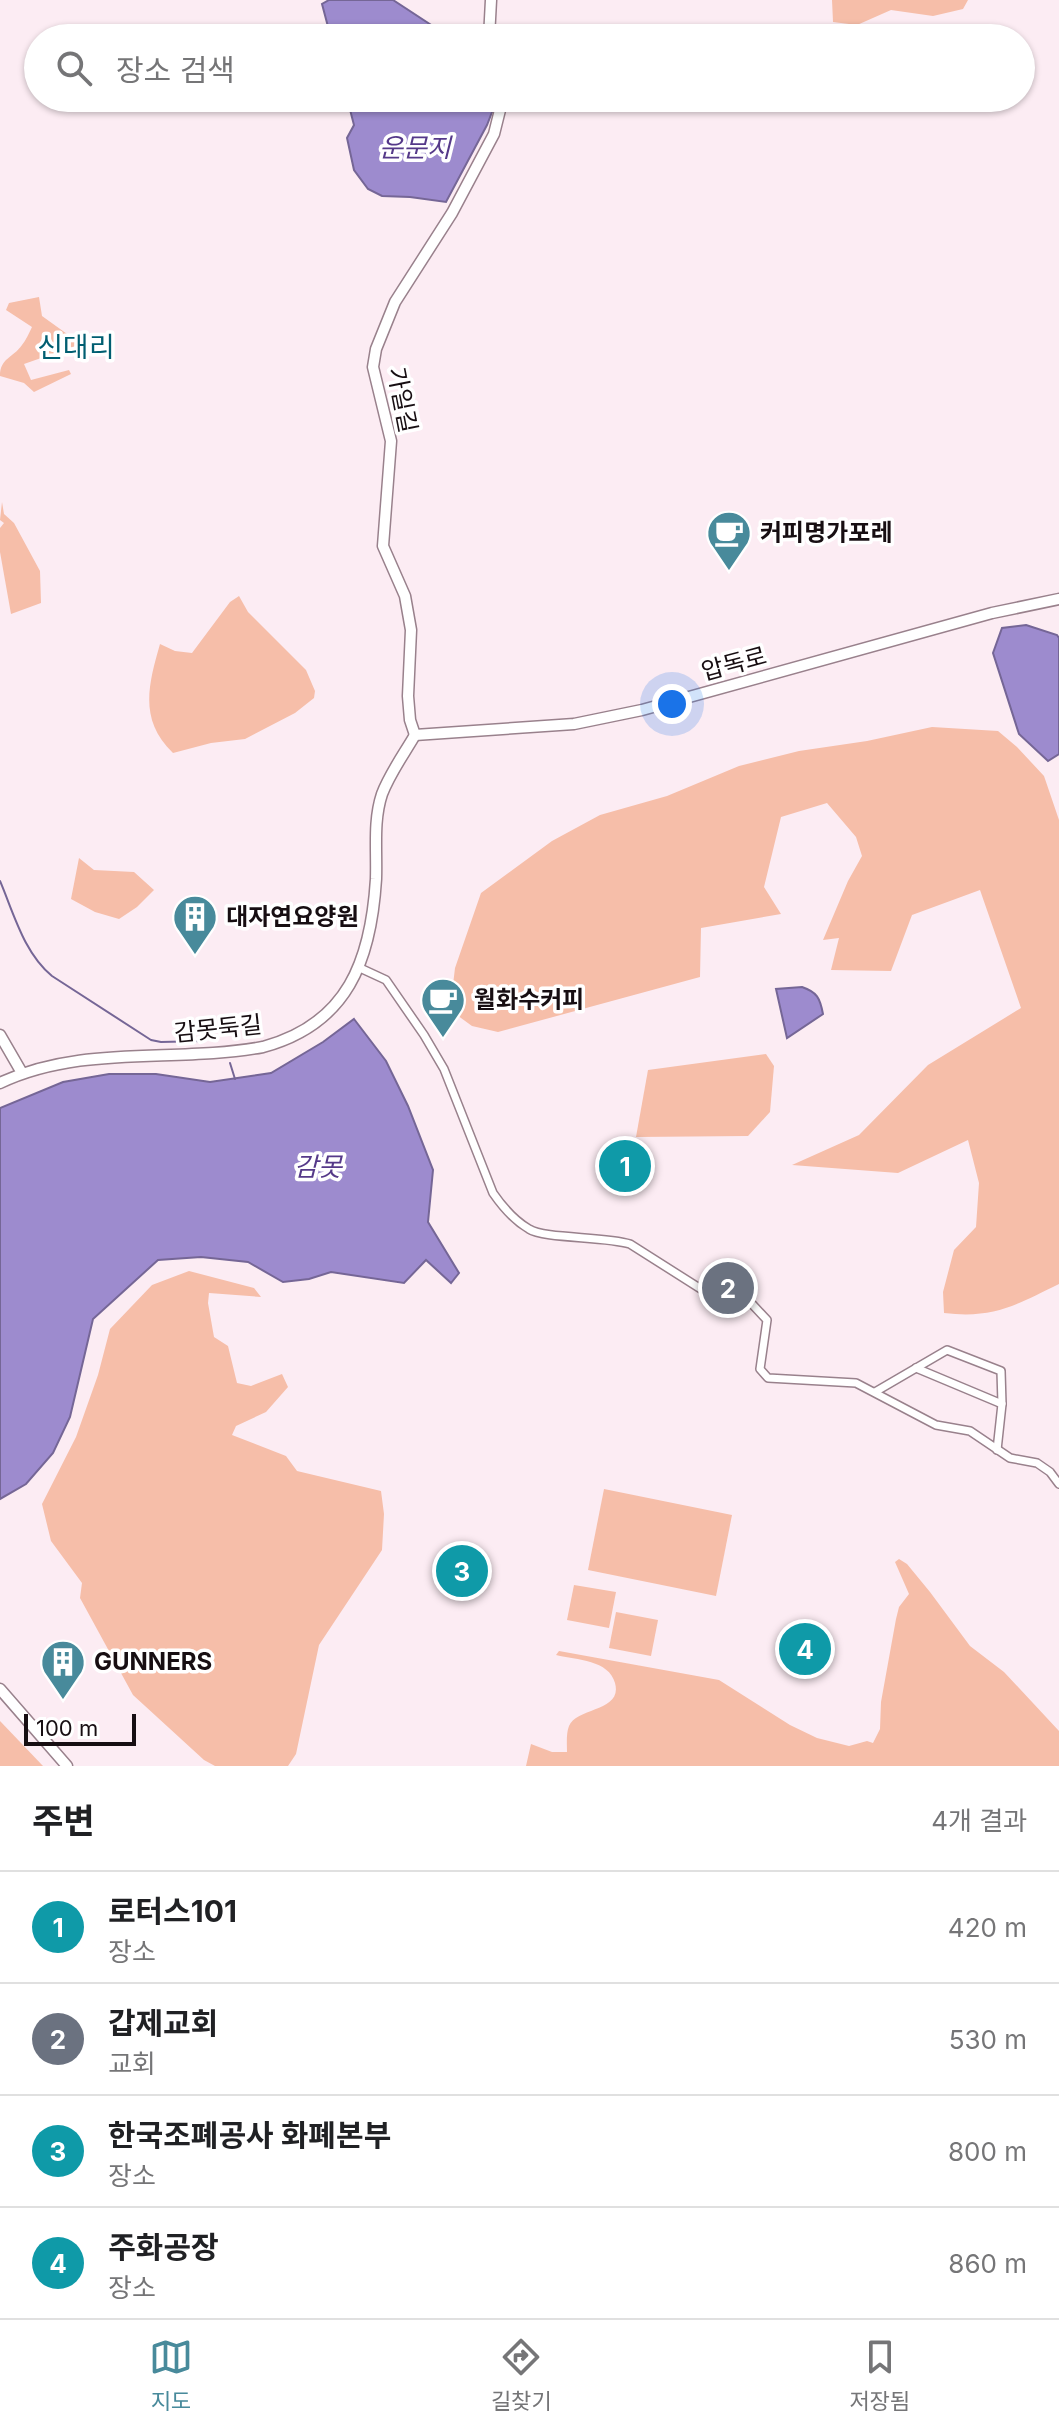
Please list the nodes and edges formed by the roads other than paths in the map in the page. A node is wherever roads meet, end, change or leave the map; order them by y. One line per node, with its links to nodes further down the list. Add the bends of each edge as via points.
1 (491, 0): 2 (street)
2 (490, 24)
3 (500, 112): 5 (street, 가일길, via 494,134 459,200 395,302 373,367 391,441 383,546 405,596 411,630 408,696)
4 (1059, 599): 5 (street, 압독로, via 642,710 574,724)
5 (415, 735): 6 (street, 감못둑길, via 382,794 370,926)
6 (360, 968): 8 (street, 감못둑길, via 320,1019 287,1040 228,1051 66,1061); 11 (street, via 386,980 424,1035 444,1069 493,1193 530,1230 622,1242 723,1303 752,1304 767,1320 760,1369 768,1378 856,1383)
7 (0, 1035): 8 (street)
8 (22, 1073): 9 (street, 감못둑길)
9 (0, 1083)
10 (916, 1368): 11 (street); 12 (street); 12 (street, via 947,1350 1001,1371)
11 (875, 1392): 13 (street, via 936,1425 970,1431)
12 (1002, 1404): 13 (street)
13 (997, 1450): 14 (street, via 1037,1463)
14 (1059, 1484)
15 (0, 1689): 16 (street)
16 (67, 1766)

